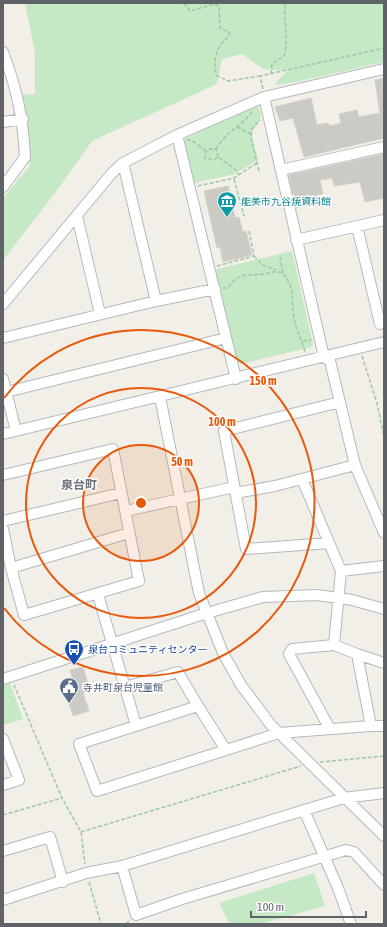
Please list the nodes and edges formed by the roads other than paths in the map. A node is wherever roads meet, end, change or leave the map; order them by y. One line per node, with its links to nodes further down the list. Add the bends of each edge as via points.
1 (3, 52): 4 (street)
2 (384, 69): 3 (street)
3 (265, 102): 6 (street); 9 (street)
4 (23, 119): 5 (street); 10 (street, via 25,157)
5 (3, 122)
6 (177, 135): 8 (street); 15 (street)
7 (384, 146): 9 (street)
8 (123, 163): 11 (street); 16 (street)
9 (281, 170): 14 (street)
10 (3, 187)
11 (77, 216): 17 (street); 18 (street)
12 (384, 220): 13 (street)
13 (357, 226): 14 (street); 19 (street, via 380,324)
14 (296, 240): 23 (street)
15 (215, 289): 16 (street); 21 (street)
16 (156, 301): 18 (street)
17 (3, 304)
18 (100, 314): 20 (street)
19 (384, 323)
20 (3, 338)
21 (226, 338): 25 (street); 26 (street)
22 (384, 342): 23 (street)
23 (324, 357): 25 (street); 28 (street, via 330,362)
24 (3, 379): 26 (street)
25 (236, 379): 27 (street)
26 (6, 392): 29 (street)
27 (160, 397): 29 (street); 36 (street)
28 (340, 402): 31 (street); 34 (street, via 224,431)
29 (16, 431): 30 (street)
30 (3, 434)
31 (355, 465): 33 (street); 41 (street)
32 (3, 475): 35 (street, via 113,449)
33 (302, 479): 34 (street, via 241,492); 42 (street)
34 (235, 490): 36 (street, via 230,488); 42 (street, via 246,549)
35 (121, 493): 37 (street); 38 (street)
36 (180, 498): 37 (street); 49 (street, via 199,593)
37 (126, 511): 40 (street)
38 (3, 521)
39 (3, 529): 44 (street)
40 (129, 533): 44 (street); 46 (street, via 139,581)
41 (384, 533)
42 (329, 543): 45 (street)
43 (384, 566): 45 (street)
44 (11, 568): 46 (street, via 24,615)
45 (342, 571): 47 (street)
46 (98, 595): 50 (street)
47 (338, 597): 48 (street); 49 (street, via 302,594 262,598); 51 (street)
48 (384, 609)
49 (207, 613): 50 (street); 61 (street, via 233,672 255,706)
50 (113, 643): 54 (street); 55 (street)
51 (334, 645): 52 (street); 60 (street, via 292,649 289,654)
52 (357, 654): 53 (street); 58 (street)
53 (384, 664)
54 (5, 678)
55 (125, 687): 56 (street, via 178,672); 57 (street)
56 (198, 706): 57 (street); 63 (street)
57 (136, 725): 63 (street, via 79,744 97,790)
58 (371, 726): 59 (street); 60 (street)
59 (384, 726)
60 (330, 730): 61 (street)
61 (279, 733): 63 (street); 66 (street)
62 (3, 739): 64 (street, via 19,780)
63 (226, 750)
64 (3, 785)
65 (384, 793): 66 (street)
66 (344, 798): 67 (street); 68 (street)
67 (304, 810): 70 (street); 71 (street)
68 (384, 836)
69 (3, 851): 72 (street, via 50,837)
70 (325, 856): 71 (street, via 136,915); 73 (street, via 346,850 354,852); 75 (street)
71 (122, 866): 72 (street, via 86,873)
72 (63, 882): 74 (street)
73 (384, 885)
74 (3, 900)
75 (350, 924)

